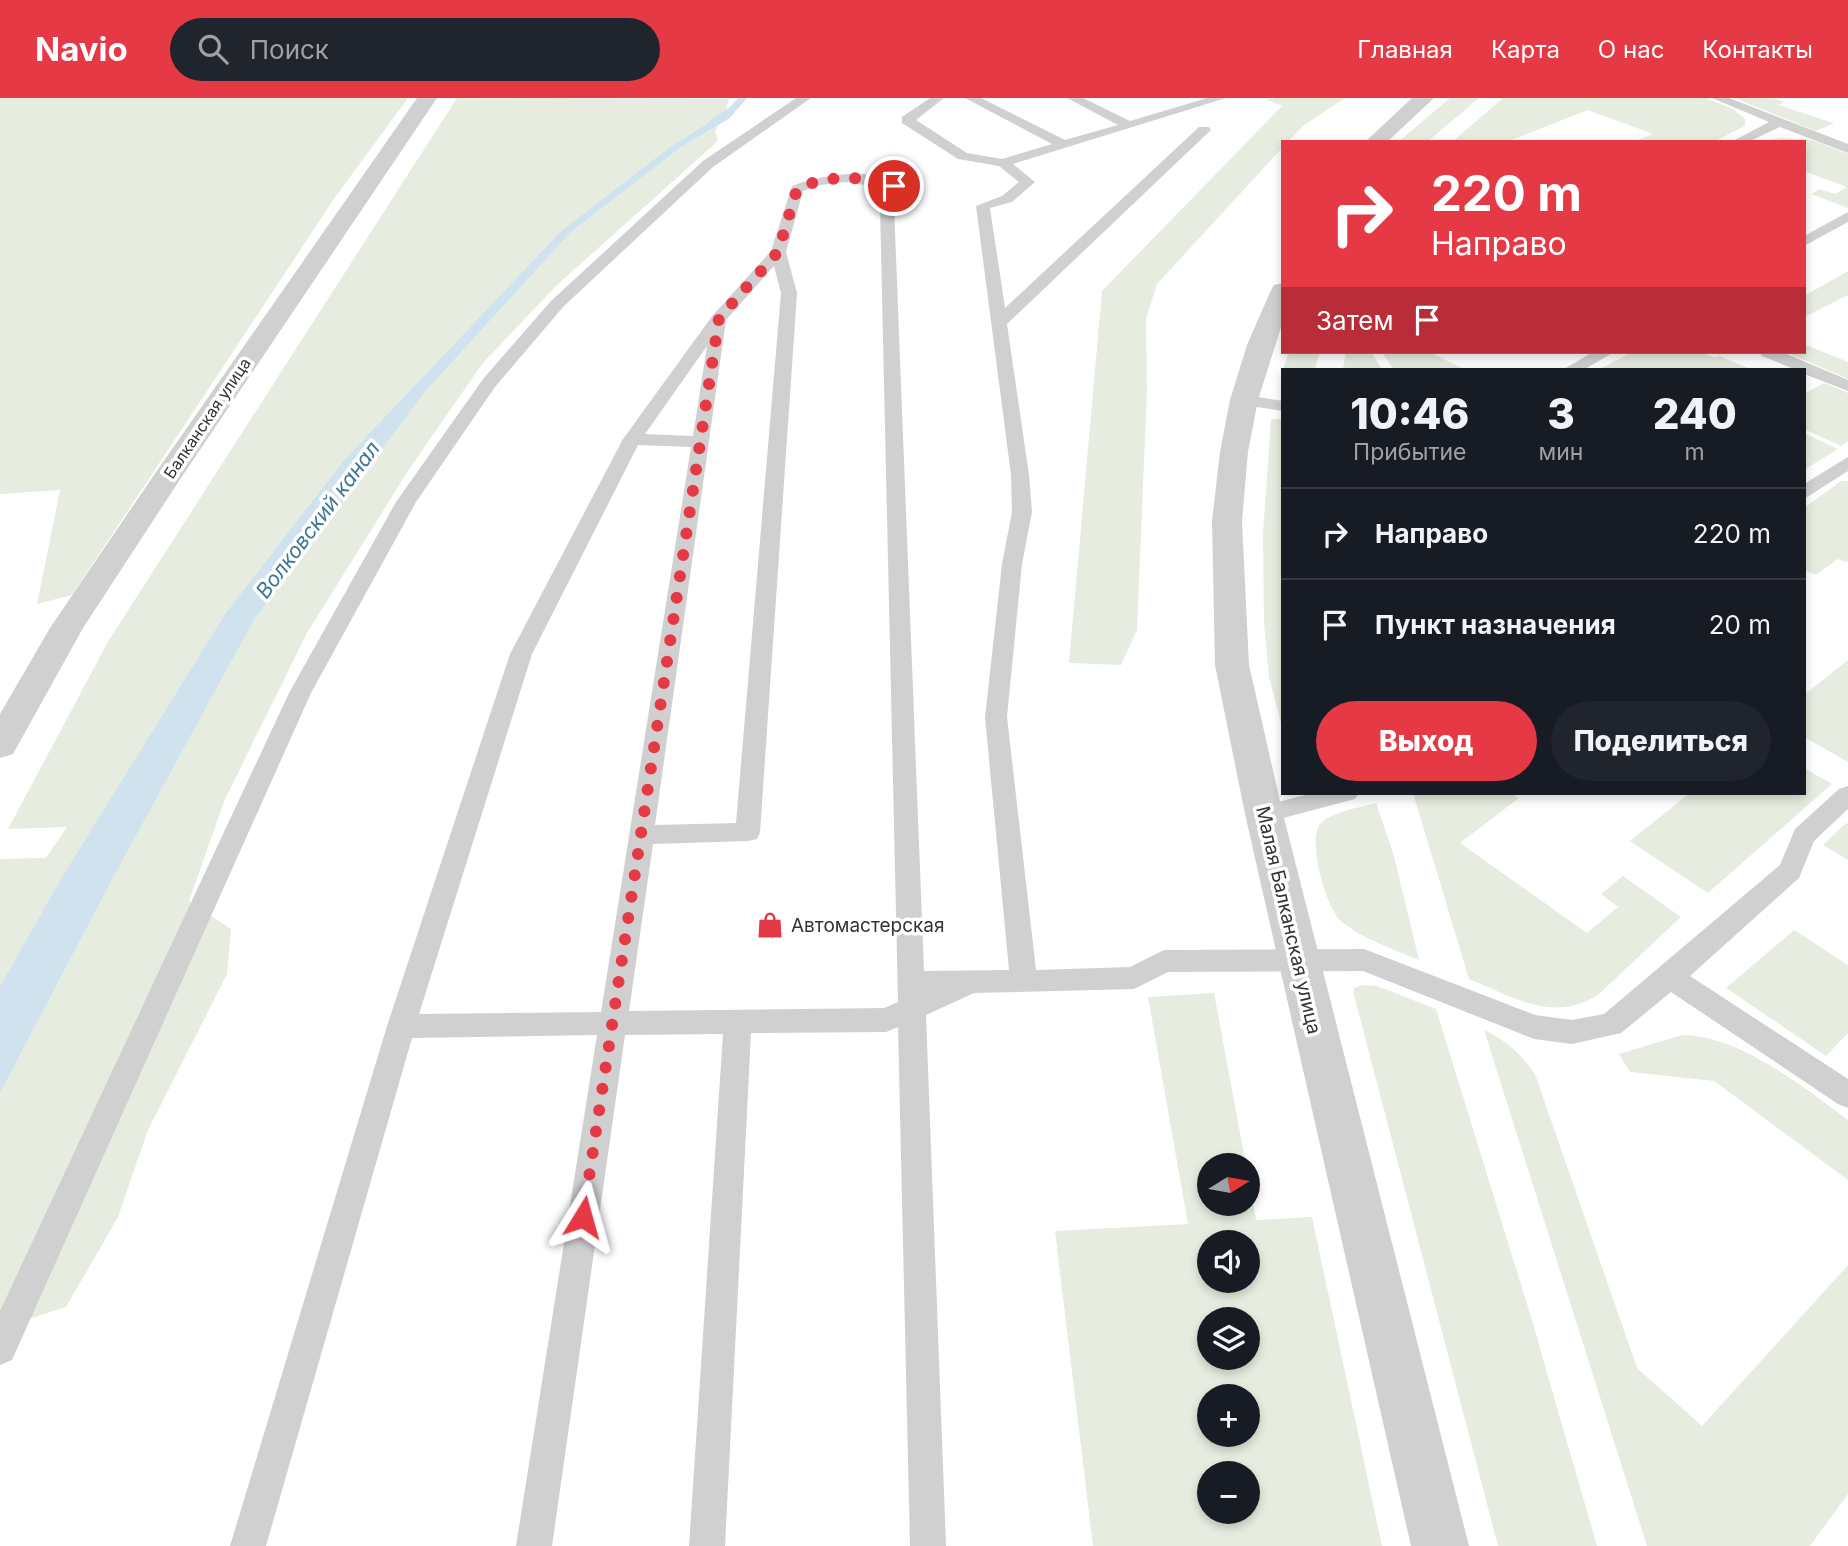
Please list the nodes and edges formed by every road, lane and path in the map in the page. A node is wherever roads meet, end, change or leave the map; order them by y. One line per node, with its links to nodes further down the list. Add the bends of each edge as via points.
1 (427, 98): 37 (street, Балканская улица, via 156,492 67,628)
2 (806, 98): 50 (lane, via 708,164 557,304 489,383 406,502 300,693)
3 (938, 98): 18 (lane, via 907,120 963,156)
4 (971, 98): 16 (lane)
5 (1073, 98): 12 (lane)
6 (1176, 98): 10 (lane)
7 (1220, 98): 10 (lane)
8 (1424, 98): 14 (street)
9 (1718, 98): 11 (lane)
10 (1194, 106): 12 (lane)
11 (1778, 123): 15 (lane); 17 (lane)
12 (1129, 125): 16 (lane)
13 (1204, 130): 24 (lane)
14 (1377, 140)
15 (1741, 140)
16 (1064, 145): 18 (lane)
17 (1848, 149)
18 (1003, 163): 24 (lane, via 1028,182 1007,200 983,206)
19 (1848, 216): 20 (lane)
20 (1806, 241)
21 (778, 252): 23 (lane); 41 (lane, via 789,293 748,832); 45 (lane, via 797,189 818,181 842,180 877,180 894,186 887,206)
22 (1281, 298): 31 (street, Малая Балканская улица, via 1260,345)
23 (719, 318): 33 (lane); 34 (lane)
24 (1000, 322): 44 (lane, via 1022,512 996,717)
25 (1602, 354): 27 (lane)
26 (1773, 354): 28 (lane)
27 (1574, 368)
28 (1806, 368)
29 (1806, 368): 30 (lane)
30 (1848, 386)
31 (1244, 400): 32 (lane); 40 (street, Малая Балканская улица, via 1227,522 1228,587 1232,665)
32 (1281, 405)
33 (632, 439): 34 (lane); 48 (lane, via 521,654)
34 (701, 442): 41 (lane)
35 (1848, 463): 36 (lane)
36 (1806, 492)
37 (0, 745)
38 (1339, 795): 40 (lane)
39 (1848, 795): 43 (lane, via 1804,836 1790,871)
40 (1264, 814): 42 (street, Малая Балканская улица)
41 (641, 835): 47 (lane)
42 (1298, 959): 43 (lane, via 1364,960 1534,1027 1572,1032 1611,1025); 44 (lane, via 1164,961 1134,978); 55 (street, Малая Балканская улица)
43 (1670, 978): 49 (lane)
44 (1024, 981): 45 (lane, via 974,980)
45 (911, 995): 46 (lane, via 886,1020); 54 (lane)
46 (738, 1022): 47 (lane); 53 (lane)
47 (612, 1024): 48 (lane); 52 (lane)
48 (401, 1027): 51 (lane)
49 (1848, 1095)
50 (0, 1348)
51 (248, 1546)
52 (534, 1546)
53 (707, 1546)
54 (928, 1546)
55 (1440, 1546)

